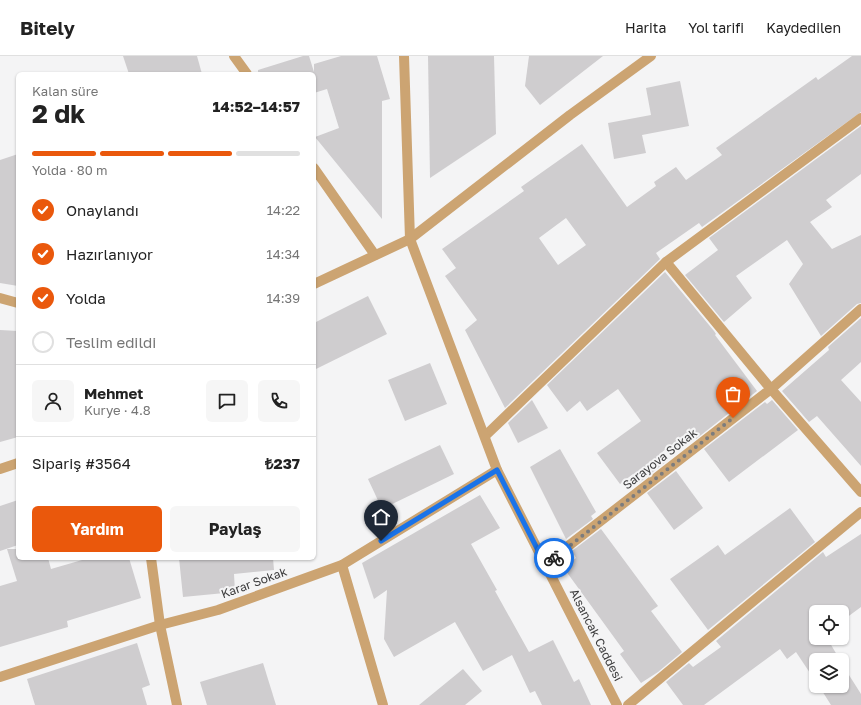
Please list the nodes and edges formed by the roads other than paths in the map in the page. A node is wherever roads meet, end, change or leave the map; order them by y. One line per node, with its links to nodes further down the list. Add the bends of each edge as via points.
1 (234, 56): 4 (street)
2 (404, 56): 7 (street, Alsancak Caddesi)
3 (650, 56): 7 (street)
4 (246, 72)
5 (861, 118): 9 (street)
6 (316, 171): 8 (street)
7 (410, 239): 8 (street); 15 (street, Alsancak Caddesi)
8 (376, 255): 10 (street)
9 (666, 262): 14 (street); 15 (street)
10 (316, 283)
11 (0, 298): 12 (street)
12 (16, 302)
13 (861, 309): 14 (street, Sarayova Sokak)
14 (771, 389): 19 (street); 22 (street, Sarayova Sokak)
15 (485, 436): 18 (street, Alsancak Caddesi)
16 (16, 464): 17 (street)
17 (0, 469)
18 (497, 470): 22 (street, Alsancak Caddesi); 23 (street, Karar Sokak)
19 (861, 492)
20 (861, 512): 29 (street)
21 (151, 560): 24 (street)
22 (545, 564): 28 (street, Alsancak Caddesi)
23 (342, 565): 24 (street, Karar Sokak, via 218,610); 27 (street)
24 (160, 625): 25 (street, Karar Sokak); 26 (street)
25 (0, 677)
26 (177, 705)
27 (383, 705)
28 (617, 705)
29 (628, 705)

